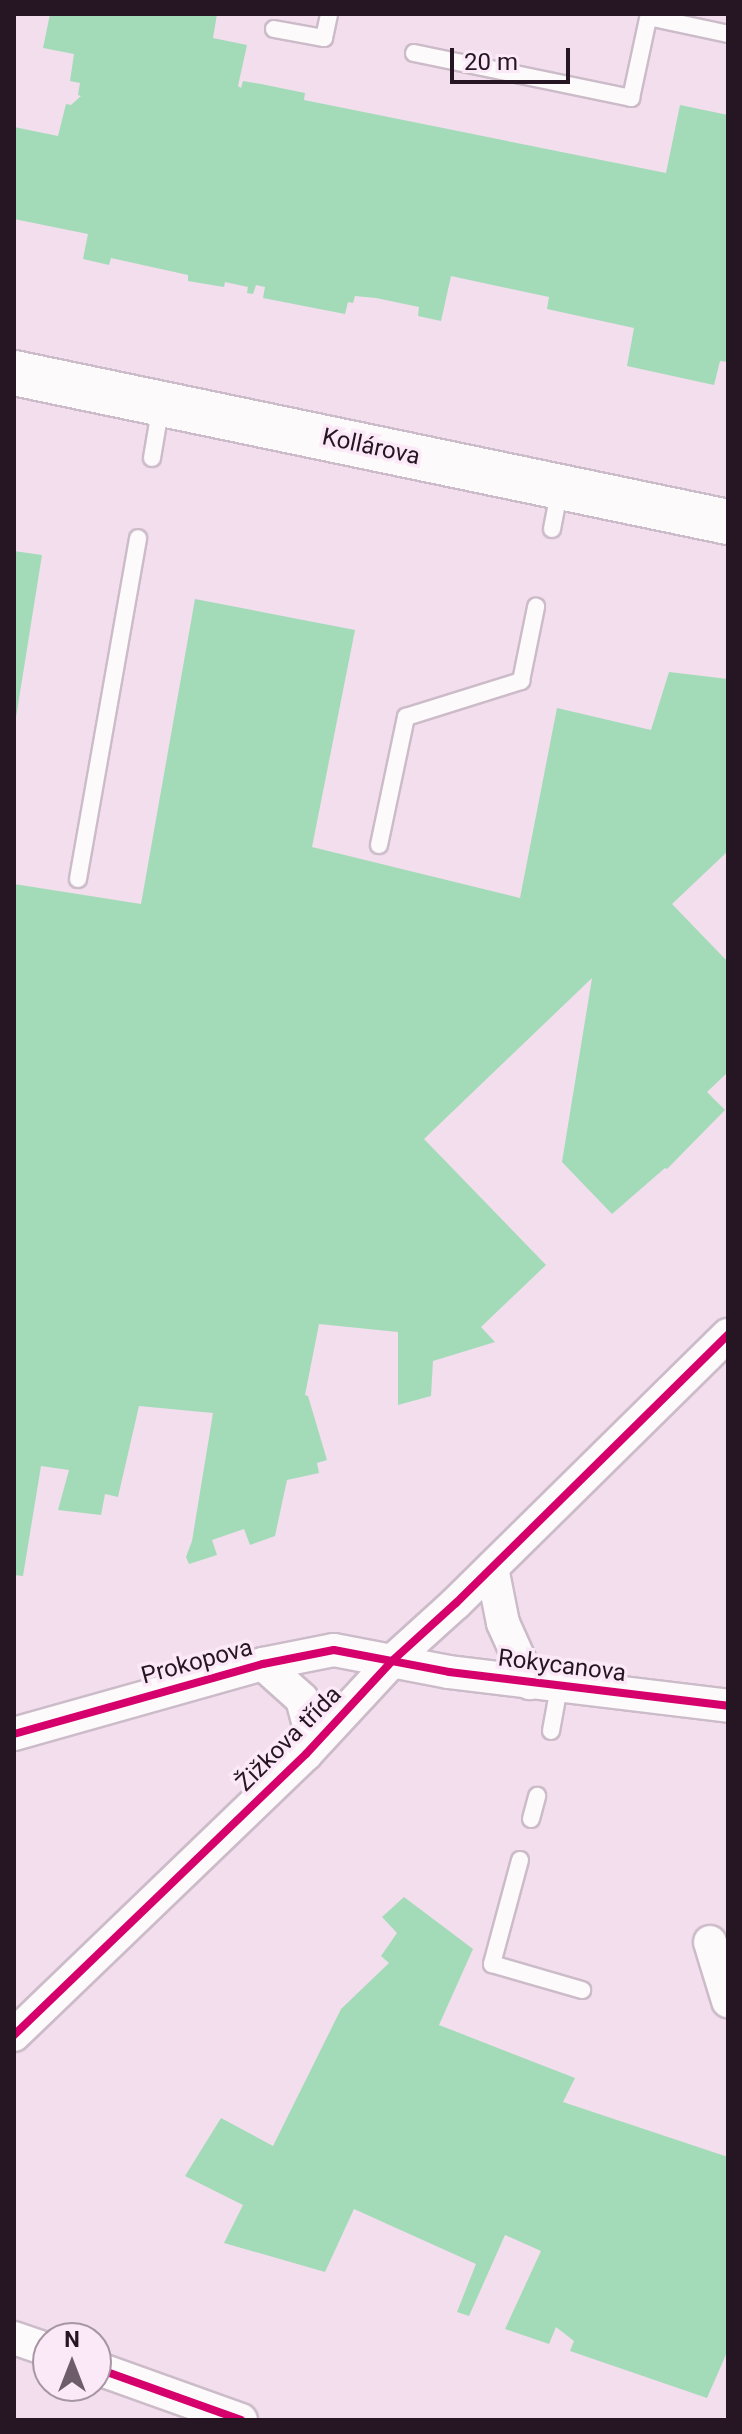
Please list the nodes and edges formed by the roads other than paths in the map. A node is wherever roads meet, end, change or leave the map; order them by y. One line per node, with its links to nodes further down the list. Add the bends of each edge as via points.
1 (329, 14): 3 (lane, via 324,38)
2 (649, 16): 4 (lane); 5 (lane, via 631,98)
3 (274, 29)
4 (728, 34)
5 (414, 53)
6 (14, 373): 7 (main road, Kollárova)
7 (162, 403): 8 (lane); 9 (main road, Kollárova)
8 (152, 458)
9 (560, 487): 10 (main road, Kollárova); 11 (lane)
10 (728, 522)
11 (552, 529)
12 (138, 538): 15 (lane)
13 (536, 607): 14 (lane, via 521,681 406,717)
14 (379, 845)
15 (78, 879)
16 (728, 1335): 17 (street, Žižkova třída)
17 (492, 1568): 18 (street, Žižkova třída); 20 (street, Rokycanova, via 503,1623)
18 (392, 1661): 19 (street, Prokopova, via 334,1650); 20 (street, Rokycanova); 24 (street, Žižkova třída)
19 (263, 1664): 23 (street, Prokopova); 24 (street, via 302,1699 311,1732)
20 (544, 1685): 21 (street, Rokycanova); 22 (lane)
21 (728, 1706)
22 (551, 1731)
23 (14, 1734)
24 (306, 1754): 31 (street, Žižkova třída)
25 (537, 1796): 26 (lane)
26 (531, 1819)
27 (520, 1860): 29 (lane, via 492,1964)
28 (710, 1942): 30 (street)
29 (582, 1990)
30 (728, 2001)
31 (14, 2035)
32 (112, 2374): 33 (street)
33 (241, 2420)

